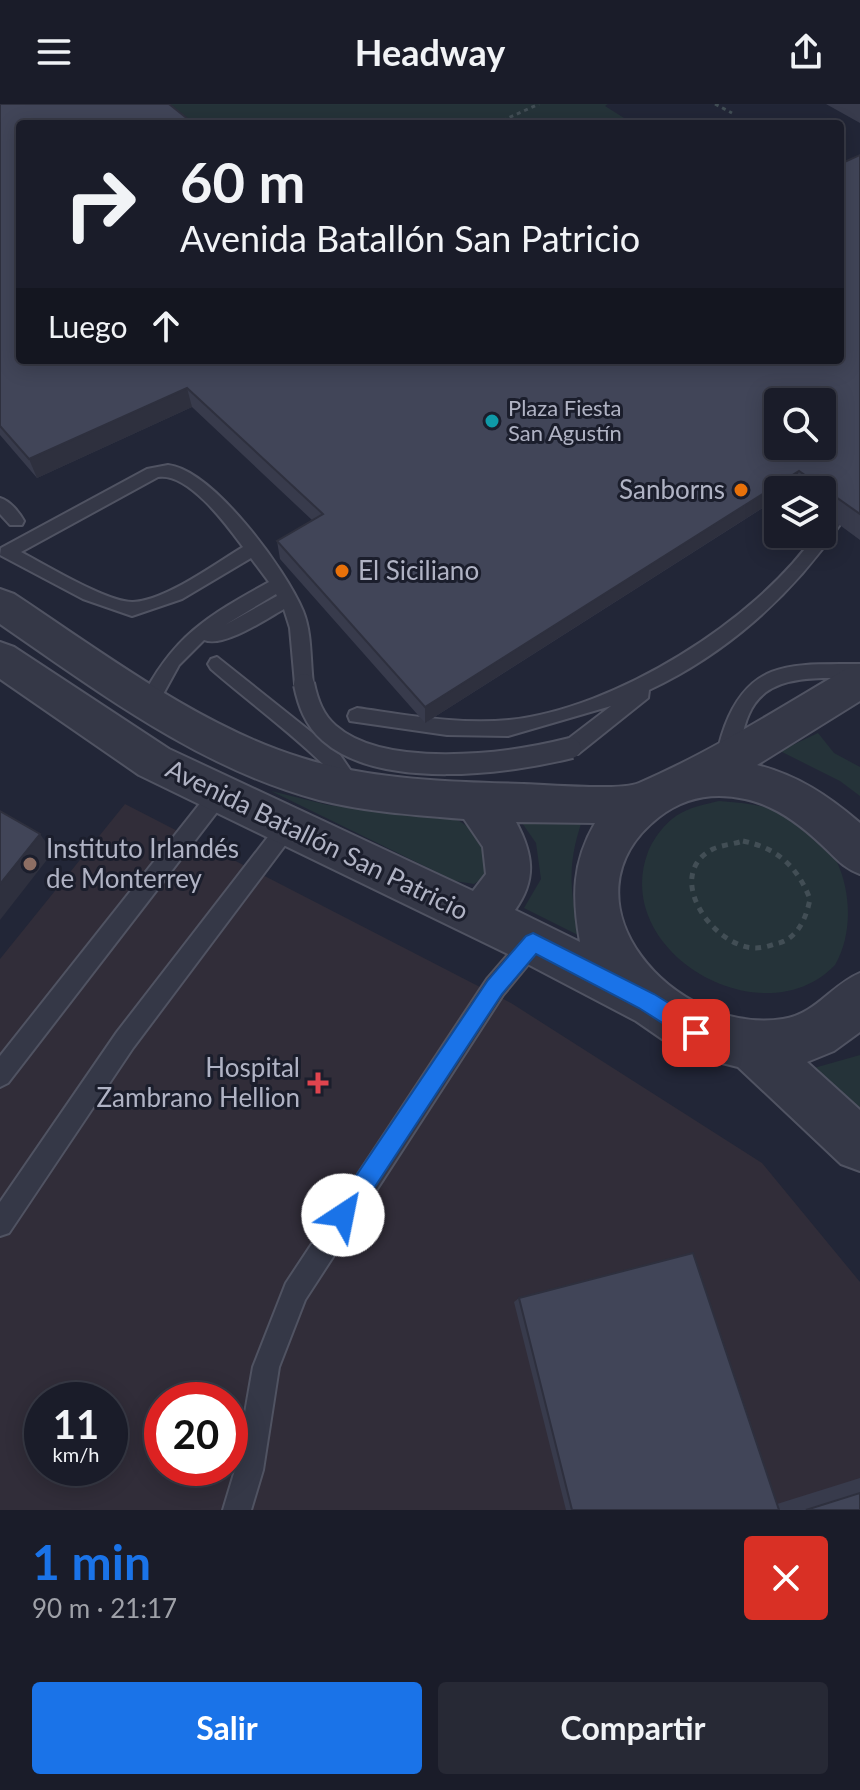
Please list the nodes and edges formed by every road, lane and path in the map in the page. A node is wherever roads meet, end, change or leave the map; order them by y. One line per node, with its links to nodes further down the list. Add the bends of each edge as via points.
1 (539, 104): 4 (path)
2 (715, 104): 3 (path)
3 (732, 113)
4 (504, 120)
5 (860, 490): 15 (lane, via 798,570 758,609)
6 (0, 504): 7 (lane)
7 (16, 521)
8 (254, 548): 9 (lane, via 154,605 135,609 113,604); 9 (lane, via 181,473 162,470); 10 (lane)
9 (4, 551)
10 (283, 591): 15 (lane, bridge, via 295,613 308,705 333,737 384,757 459,763 541,758 571,748); 17 (lane, via 231,630 188,644)
11 (0, 604): 17 (street, Avenida Batallón San Patricio)
12 (0, 658): 21 (street, Avenida Batallón San Patricio, via 154,762)
13 (217, 664): 20 (lane, via 333,761)
14 (860, 671): 19 (lane, via 796,673 753,689)
15 (660, 678): 18 (lane, via 581,710 505,728)
16 (860, 681): 19 (street)
17 (149, 702): 20 (street, Avenida Batallón San Patricio, via 289,773)
18 (357, 716)
19 (712, 770): 23 (street); 26 (street, via 769,786 806,804 837,827)
20 (355, 790): 22 (street, Avenida Batallón San Patricio)
21 (220, 793): 24 (street, Avenida Batallón San Patricio); 32 (lane)
22 (477, 802): 23 (street, Avenida Batallón San Patricio); 27 (street, via 503,835 509,873 503,893)
23 (643, 803): 30 (street, via 614,832 598,865 597,906 605,946)
24 (288, 826): 27 (street, Avenida Batallón San Patricio); 34 (lane, via 125,1040)
25 (774, 850): 25 (path, via 754,843 724,843 697,862 693,902 707,924 741,945 775,945 801,929 810,899 798,870)
26 (860, 854)
27 (477, 918): 28 (street, Avenida Batallón San Patricio)
28 (533, 942): 30 (street, Avenida Batallón San Patricio); 35 (lane, via 495,987 295,1292 266,1367)
29 (860, 997): 31 (street, via 842,1019 808,1039)
30 (646, 1001): 31 (street, Avenida Batallón San Patricio, via 696,1033)
31 (753, 1047): 33 (street)
32 (0, 1075)
33 (860, 1145)
34 (0, 1224)
35 (237, 1510)

